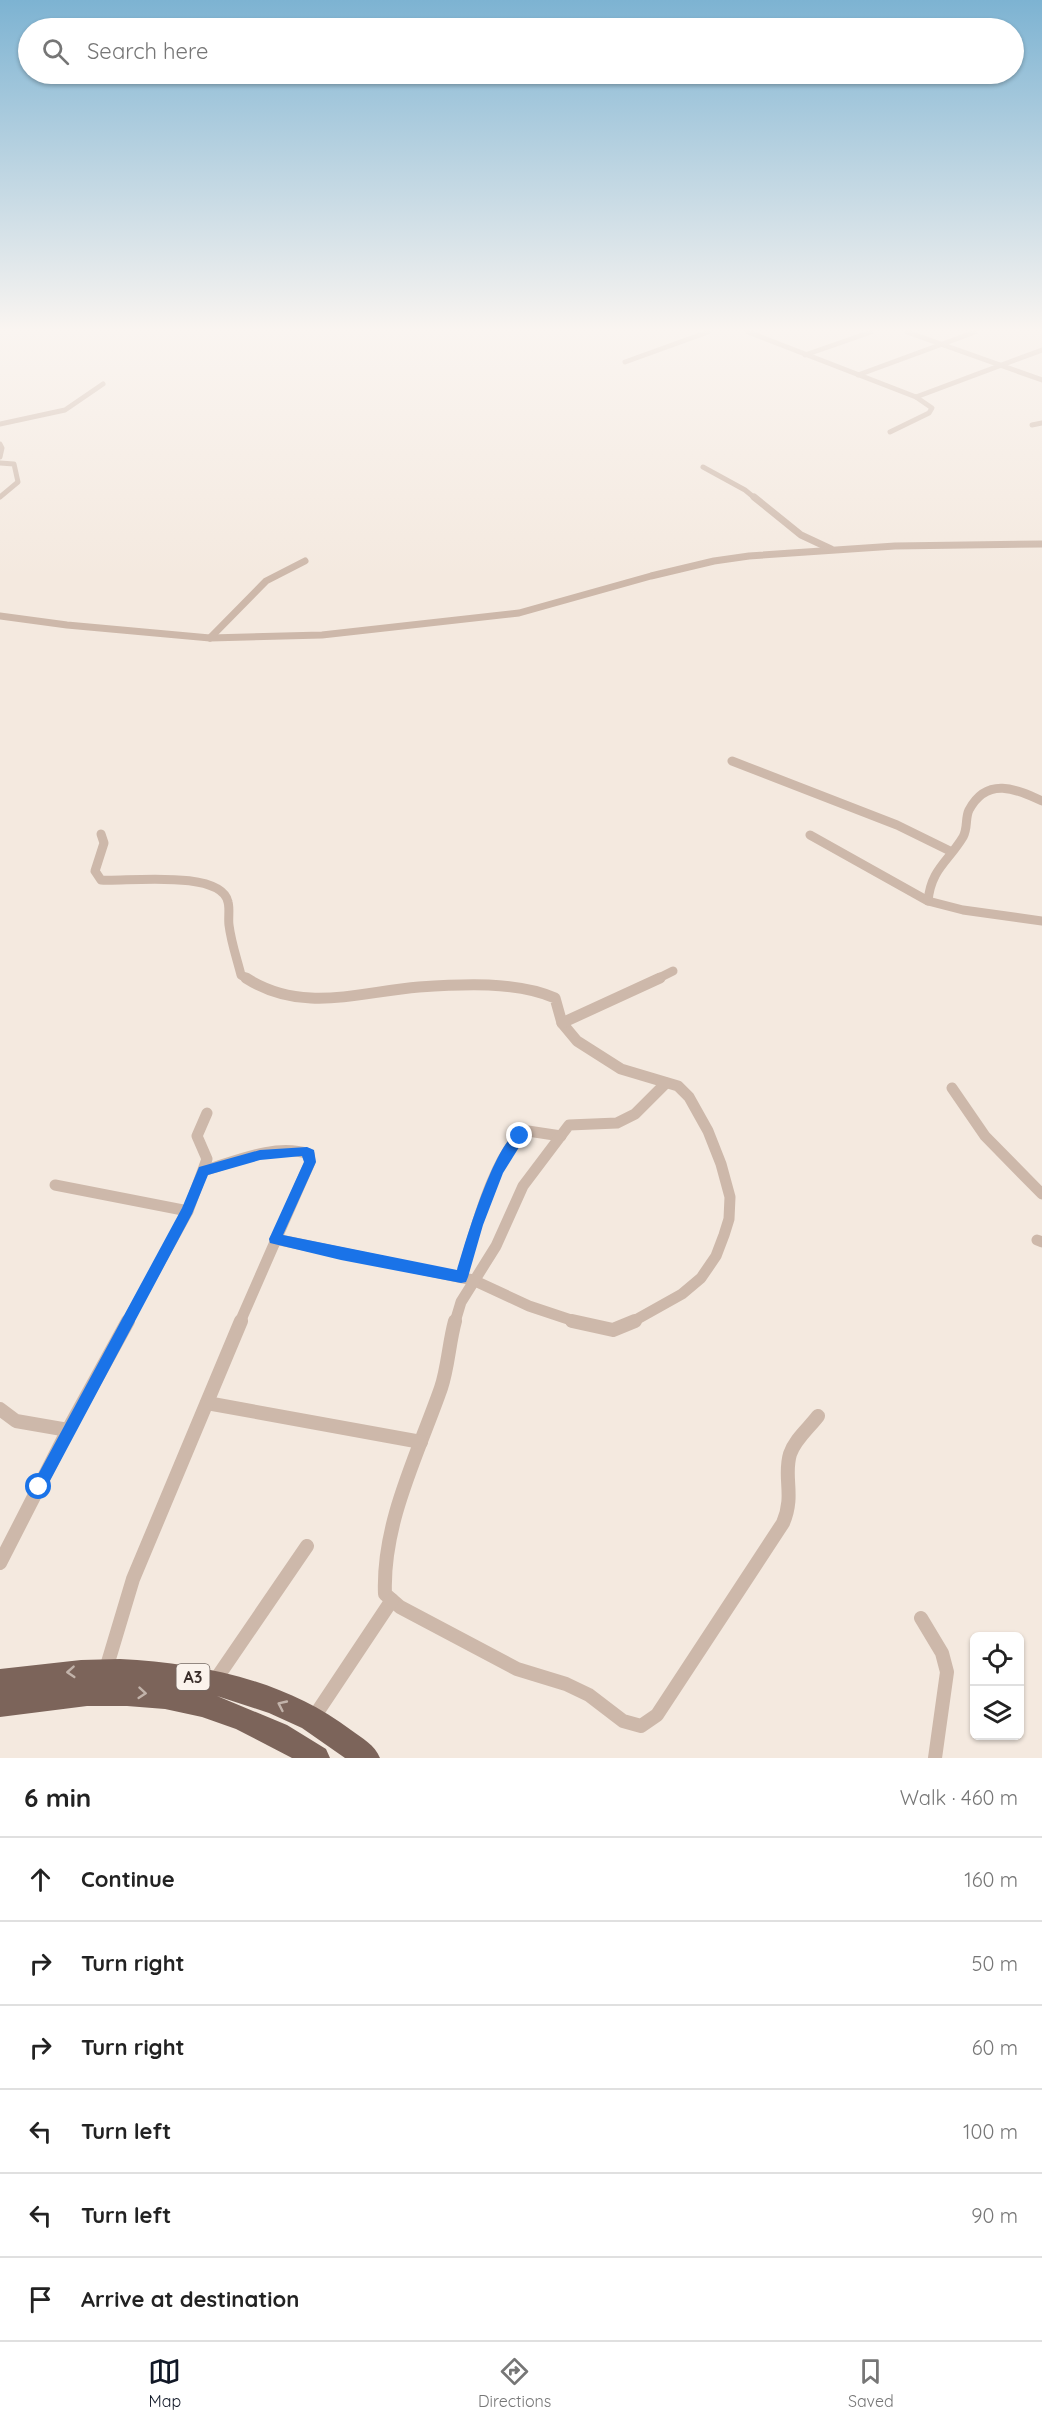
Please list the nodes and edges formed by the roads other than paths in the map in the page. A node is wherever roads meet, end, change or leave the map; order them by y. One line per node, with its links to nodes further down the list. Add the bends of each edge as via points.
1 (46, 414): 4 (street)
2 (927, 414): 6 (street)
3 (1042, 423): 5 (street)
4 (0, 424)
5 (1032, 425)
6 (890, 432)
7 (0, 444): 8 (street)
8 (0, 457)
9 (0, 463): 11 (street, via 14,464 18,482)
10 (703, 467): 13 (street, via 745,490 801,535)
11 (0, 497)
12 (1042, 544): 13 (street)
13 (833, 550): 16 (street, via 714,561 519,613 322,635)
14 (306, 561): 16 (street, via 266,581)
15 (0, 616): 16 (street)
16 (210, 638)
17 (732, 761): 21 (street, via 890,822)
18 (1042, 801): 21 (street, via 1009,789 993,789 969,808 967,830)
19 (101, 834): 25 (street, via 104,843 95,871 101,880 130,882 181,877 222,893 228,902 241,975 263,989 316,1000 419,987 515,986 555,998)
20 (810, 835): 22 (street)
21 (950, 851): 22 (street, via 932,876)
22 (928, 901): 23 (street)
23 (1042, 921)
24 (673, 971): 25 (street)
25 (562, 1023): 26 (street, via 577,1041 602,1059)
26 (666, 1083): 29 (street, via 635,1114 617,1123 569,1125); 35 (street, via 678,1086 689,1097 708,1131 730,1197 724,1235 716,1256 700,1278 682,1294 613,1330 588,1326 529,1306)
27 (952, 1088): 32 (street, via 986,1136)
28 (207, 1113): 30 (street, via 196,1136 207,1159)
29 (561, 1136): 35 (street, via 523,1186 496,1246); 35 (street, via 525,1131 509,1149 476,1225)
30 (203, 1171): 33 (street); 34 (street, via 290,1150 309,1154 310,1162)
31 (56, 1185): 33 (street)
32 (1042, 1194)
33 (188, 1210): 39 (street)
34 (275, 1239): 35 (street); 36 (street)
35 (467, 1278): 40 (street, via 448,1345 442,1384)
36 (207, 1403): 40 (street); 45 (street, via 133,1579)
37 (0, 1409): 39 (street, via 16,1420)
38 (818, 1416): 43 (street, via 791,1450 791,1507 783,1523 657,1715 641,1725 623,1721 590,1695 566,1684 508,1665)
39 (68, 1430): 42 (street)
40 (421, 1443): 43 (street, via 395,1516 384,1568 385,1594)
41 (307, 1546): 47 (street)
42 (0, 1563)
43 (392, 1600): 49 (street)
44 (921, 1618): 52 (street, via 942,1653 947,1672)
45 (106, 1669): 46 (main road, A3, one-way to 46); 47 (main road, A3, via 165,1673)
46 (0, 1682)
47 (213, 1682): 49 (main road, A3, one-way to 47, via 270,1700)
48 (0, 1704): 50 (main road, A3, one-way to 50, via 87,1693 138,1692 181,1698 262,1726)
49 (312, 1719): 51 (main road, A3)
50 (317, 1758)
51 (366, 1758)
52 (935, 1758)

